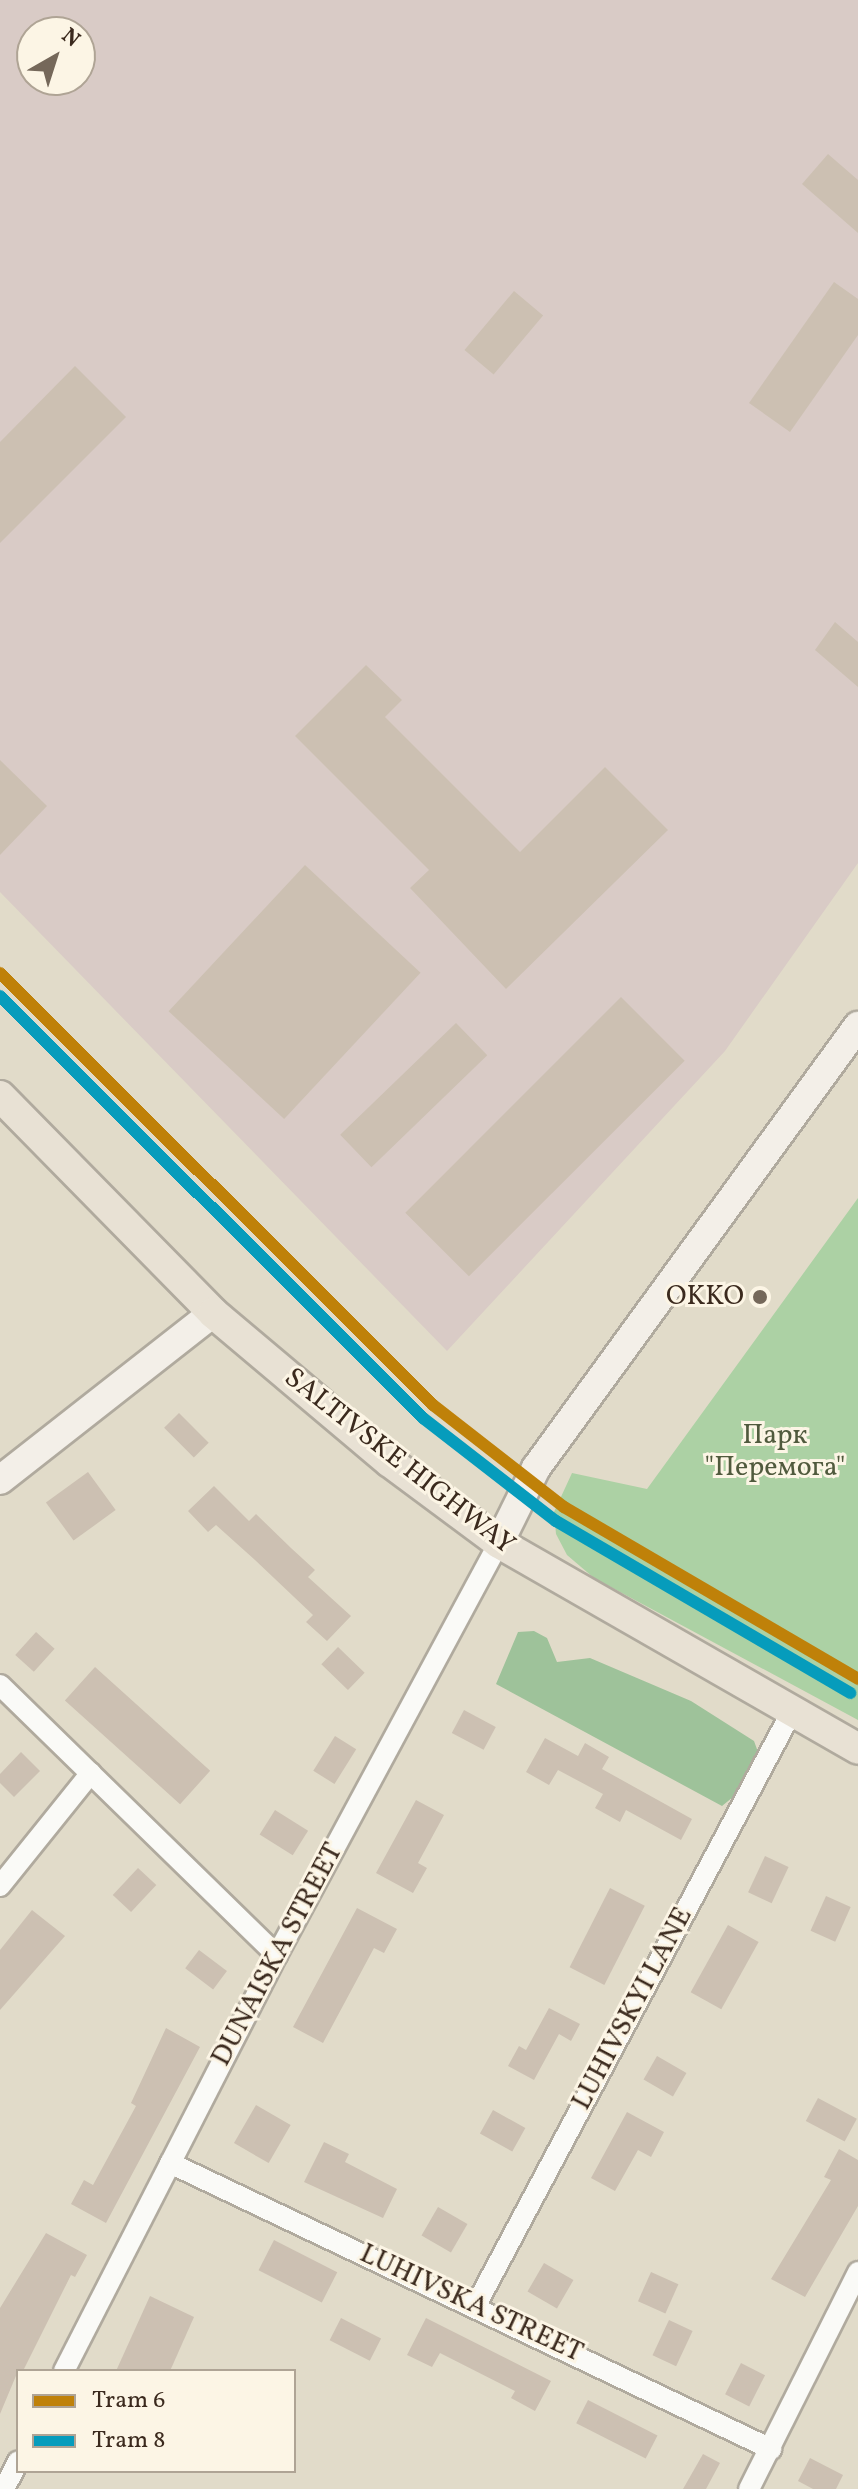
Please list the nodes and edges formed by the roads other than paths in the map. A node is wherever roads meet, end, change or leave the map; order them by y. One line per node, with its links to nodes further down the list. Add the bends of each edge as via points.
1 (858, 1026): 5 (main road, via 536,1468)
2 (0, 1096): 3 (main road, SALTIVSKE HIGHWAY)
3 (213, 1313): 4 (main road); 5 (main road, SALTIVSKE HIGHWAY, via 390,1462)
4 (0, 1480)
5 (499, 1543): 7 (main road, SALTIVSKE HIGHWAY); 11 (street, DUNAISKA STREET)
6 (0, 1685): 9 (street)
7 (791, 1713): 8 (main road, SALTIVSKE HIGHWAY); 14 (street, LUHIVSKYI LANE)
8 (858, 1749)
9 (91, 1773): 10 (street); 11 (street)
10 (0, 1886)
11 (277, 1955): 12 (street, DUNAISKA STREET)
12 (170, 2163): 14 (street, LUHIVSKA STREET); 15 (street, DUNAISKA STREET)
13 (858, 2272): 16 (street)
14 (476, 2305): 16 (street, LUHIVSKA STREET)
15 (65, 2369)
16 (771, 2449): 19 (street)
17 (16, 2465): 18 (street)
18 (4, 2489)
19 (749, 2489)

